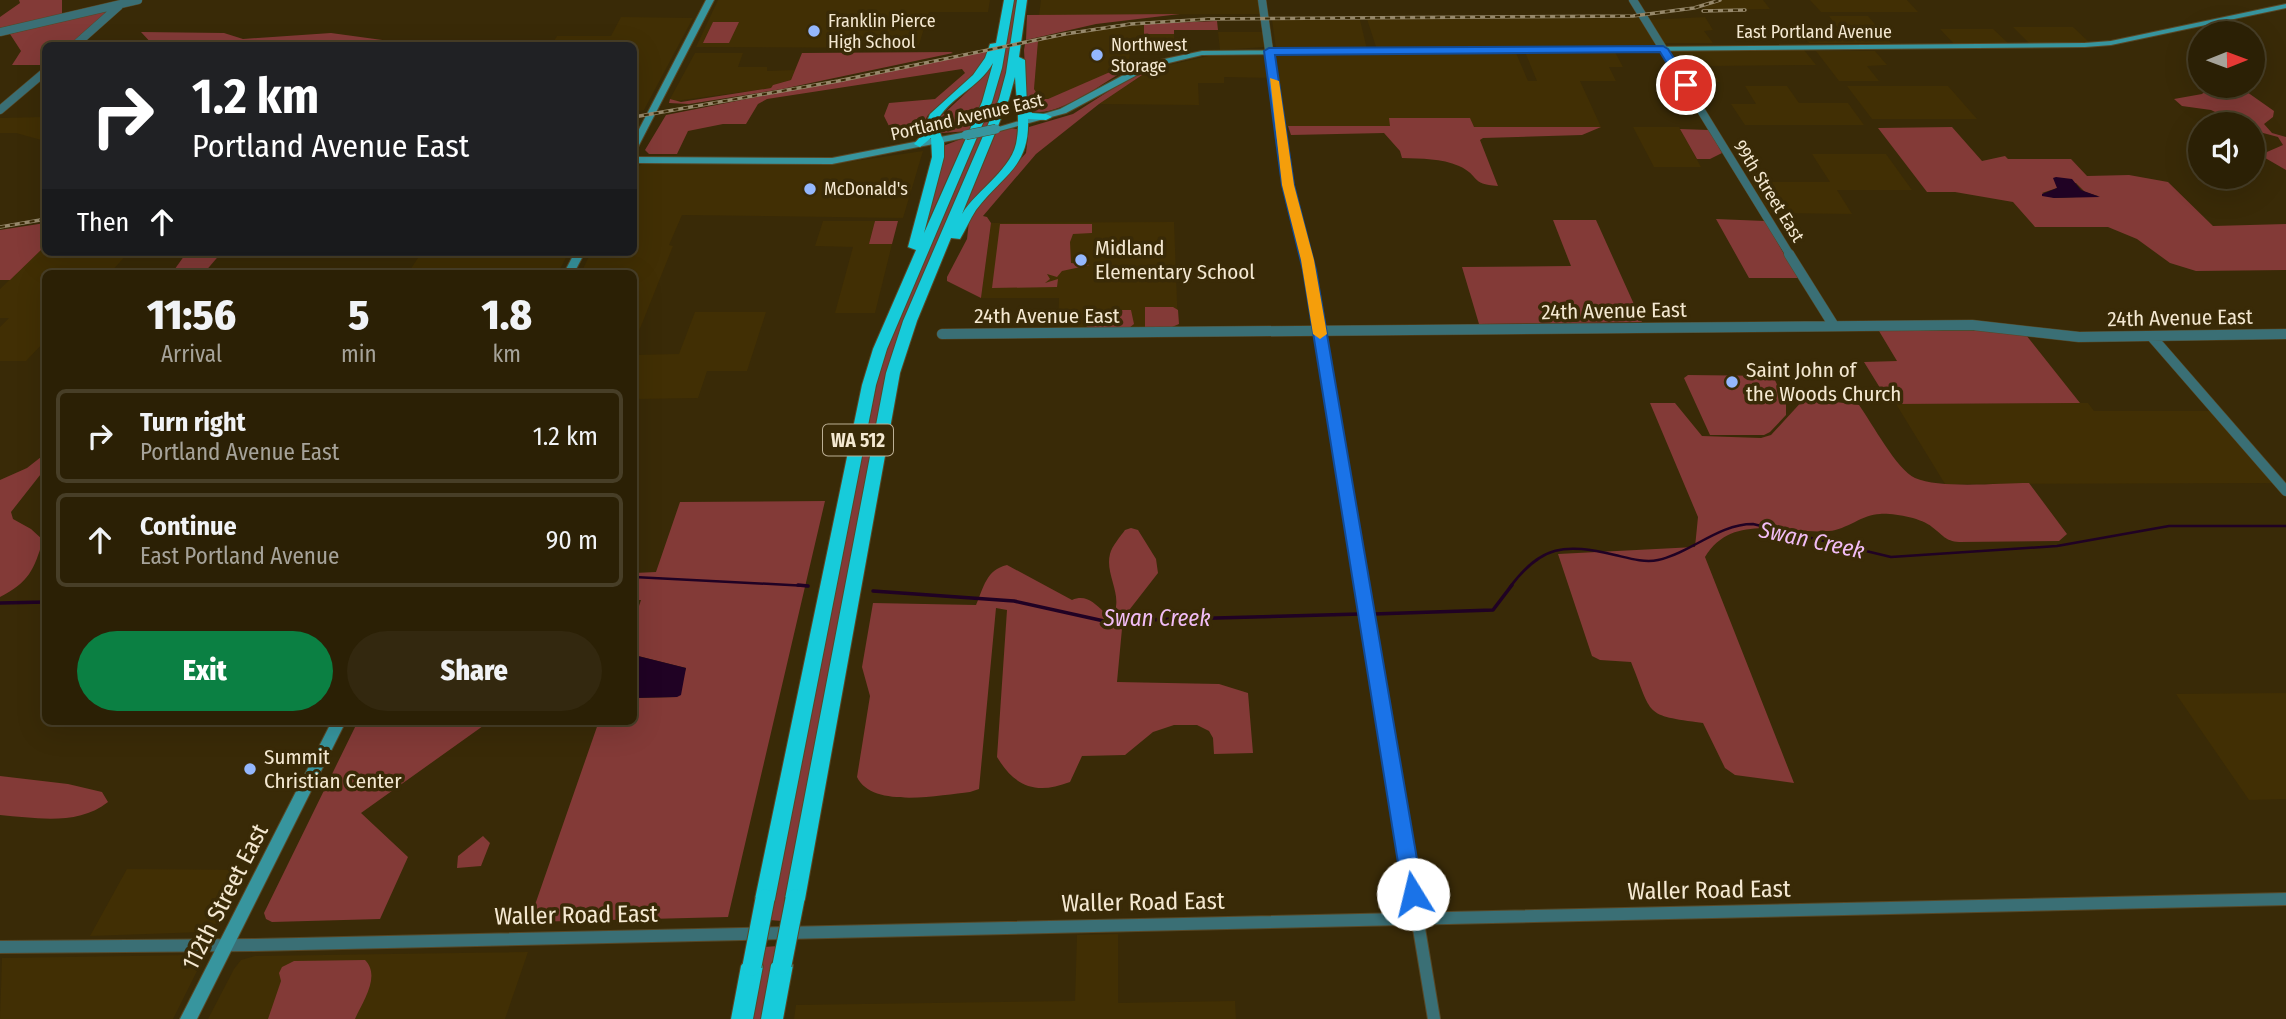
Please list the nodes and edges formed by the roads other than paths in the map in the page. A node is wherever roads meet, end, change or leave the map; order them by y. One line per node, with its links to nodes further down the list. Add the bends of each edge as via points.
1 (138, 0): 7 (street)
2 (710, 0): 20 (main road)
3 (1007, 0): 19 (highway, via 983,72 937,114); 31 (highway, WA 512, via 998,68 988,102 880,349)
4 (1023, 0): 15 (highway); 25 (highway, WA 512, via 1004,99)
5 (1262, 0): 12 (street)
6 (1633, 0): 11 (street, 99th Street East)
7 (124, 2): 9 (street); 10 (street)
8 (2286, 6): 11 (main road, East Portland Avenue, via 2096,44)
9 (0, 32)
10 (79, 42)
11 (1663, 49): 13 (main road, East Portland Avenue); 26 (street, 99th Street East)
12 (1269, 51): 13 (main road, Portland Avenue East); 17 (main road, Portland Avenue East, via 1212,52 1157,62); 27 (street, via 1288,185)
13 (1338, 51)
14 (42, 74): 16 (street)
15 (1022, 107): 17 (highway, via 1029,116); 18 (highway)
16 (0, 110)
17 (1046, 117): 18 (main road, Portland Avenue East)
18 (1022, 124): 21 (main road, Portland Avenue East, bridge); 25 (highway, via 1018,156 971,209)
19 (931, 126): 21 (highway); 22 (highway)
20 (637, 141)
21 (937, 141): 22 (main road, Portland Avenue East); 23 (highway)
22 (920, 144): 23 (highway, via 935,148); 24 (main road, Portland Avenue East, via 829,161)
23 (937, 157): 31 (highway, via 917,239 875,344)
24 (637, 160)
25 (910, 321): 40 (highway, WA 512, bridge, via 889,387)
26 (1834, 326): 27 (street, 24th Avenue East); 30 (street, 24th Avenue East, via 1990,326 2057,336)
27 (1320, 331): 28 (street, 24th Avenue East); 35 (street)
28 (942, 334)
29 (2286, 334): 30 (street, 24th Avenue East)
30 (2152, 337): 32 (street)
31 (869, 385): 39 (highway, WA 512, bridge)
32 (2286, 491)
33 (337, 725): 36 (main road, 112th Street East)
34 (2286, 899): 35 (street, Waller Road East)
35 (1417, 919): 36 (street, Waller Road East); 41 (street)
36 (225, 945): 37 (street, Waller Road East); 38 (main road, 112th Street East)
37 (0, 947)
38 (188, 1019)
39 (742, 1019)
40 (772, 1019)
41 (1434, 1019)

